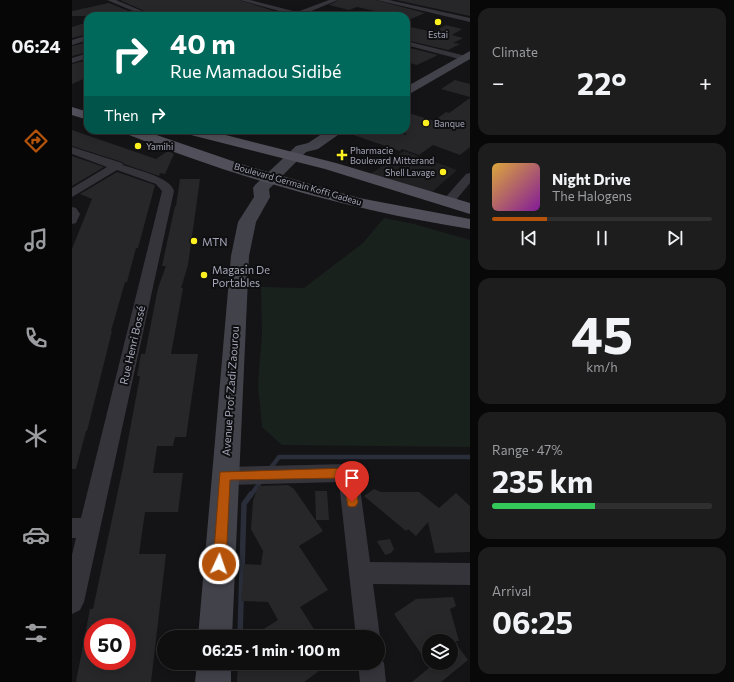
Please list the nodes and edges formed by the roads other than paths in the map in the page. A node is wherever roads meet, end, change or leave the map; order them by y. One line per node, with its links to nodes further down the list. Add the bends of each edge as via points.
1 (110, 0): 5 (street)
2 (243, 0): 6 (street)
3 (336, 0): 7 (street)
4 (380, 0): 8 (street)
5 (140, 12)
6 (284, 12)
7 (302, 12)
8 (470, 20)
9 (84, 38): 10 (street)
10 (72, 43)
11 (410, 44): 12 (street)
12 (466, 56): 15 (main road)
13 (84, 57): 14 (street)
14 (72, 61)
15 (410, 90)
16 (72, 98): 17 (main road)
17 (84, 102)
18 (72, 111): 19 (main road)
19 (84, 115)
20 (139, 134): 28 (main road, Boulevard Germain Koffi Gadeau, via 184,152)
21 (208, 134): 24 (main road)
22 (332, 134): 25 (main road, Avenue Prof Zadi Zaourou)
23 (72, 150): 26 (street, Rue Henri Bossé)
24 (272, 151): 25 (main road); 28 (main road, via 255,158 249,164)
25 (305, 153): 27 (main road, via 324,160); 30 (main road, Avenue Prof Zadi Zaourou)
26 (118, 165): 32 (street); 39 (street, Rue Henri Bossé, via 160,182 168,191)
27 (330, 166): 31 (main road, via 328,178); 33 (main road)
28 (248, 171): 30 (main road, via 252,180)
29 (470, 176): 33 (street)
30 (272, 187): 31 (main road, Boulevard Germain Koffi Gadeau); 38 (main road, Avenue Prof Zadi Zaourou, via 247,222 240,256)
31 (311, 189): 37 (main road, Boulevard Germain Koffi Gadeau, via 358,202)
32 (72, 193)
33 (448, 202): 34 (main road)
34 (470, 209)
35 (72, 211): 36 (street)
36 (72, 220)
37 (470, 224)
38 (224, 476): 40 (street, via 348,473); 43 (main road, Avenue Prof Zadi Zaourou)
39 (81, 528): 42 (street, Rue Henri Bossé)
40 (360, 573): 41 (street); 44 (street)
41 (470, 574)
42 (72, 602)
43 (215, 630)
44 (367, 630)
45 (214, 670): 47 (main road)
46 (371, 670): 48 (street)
47 (213, 682)
48 (373, 682)

